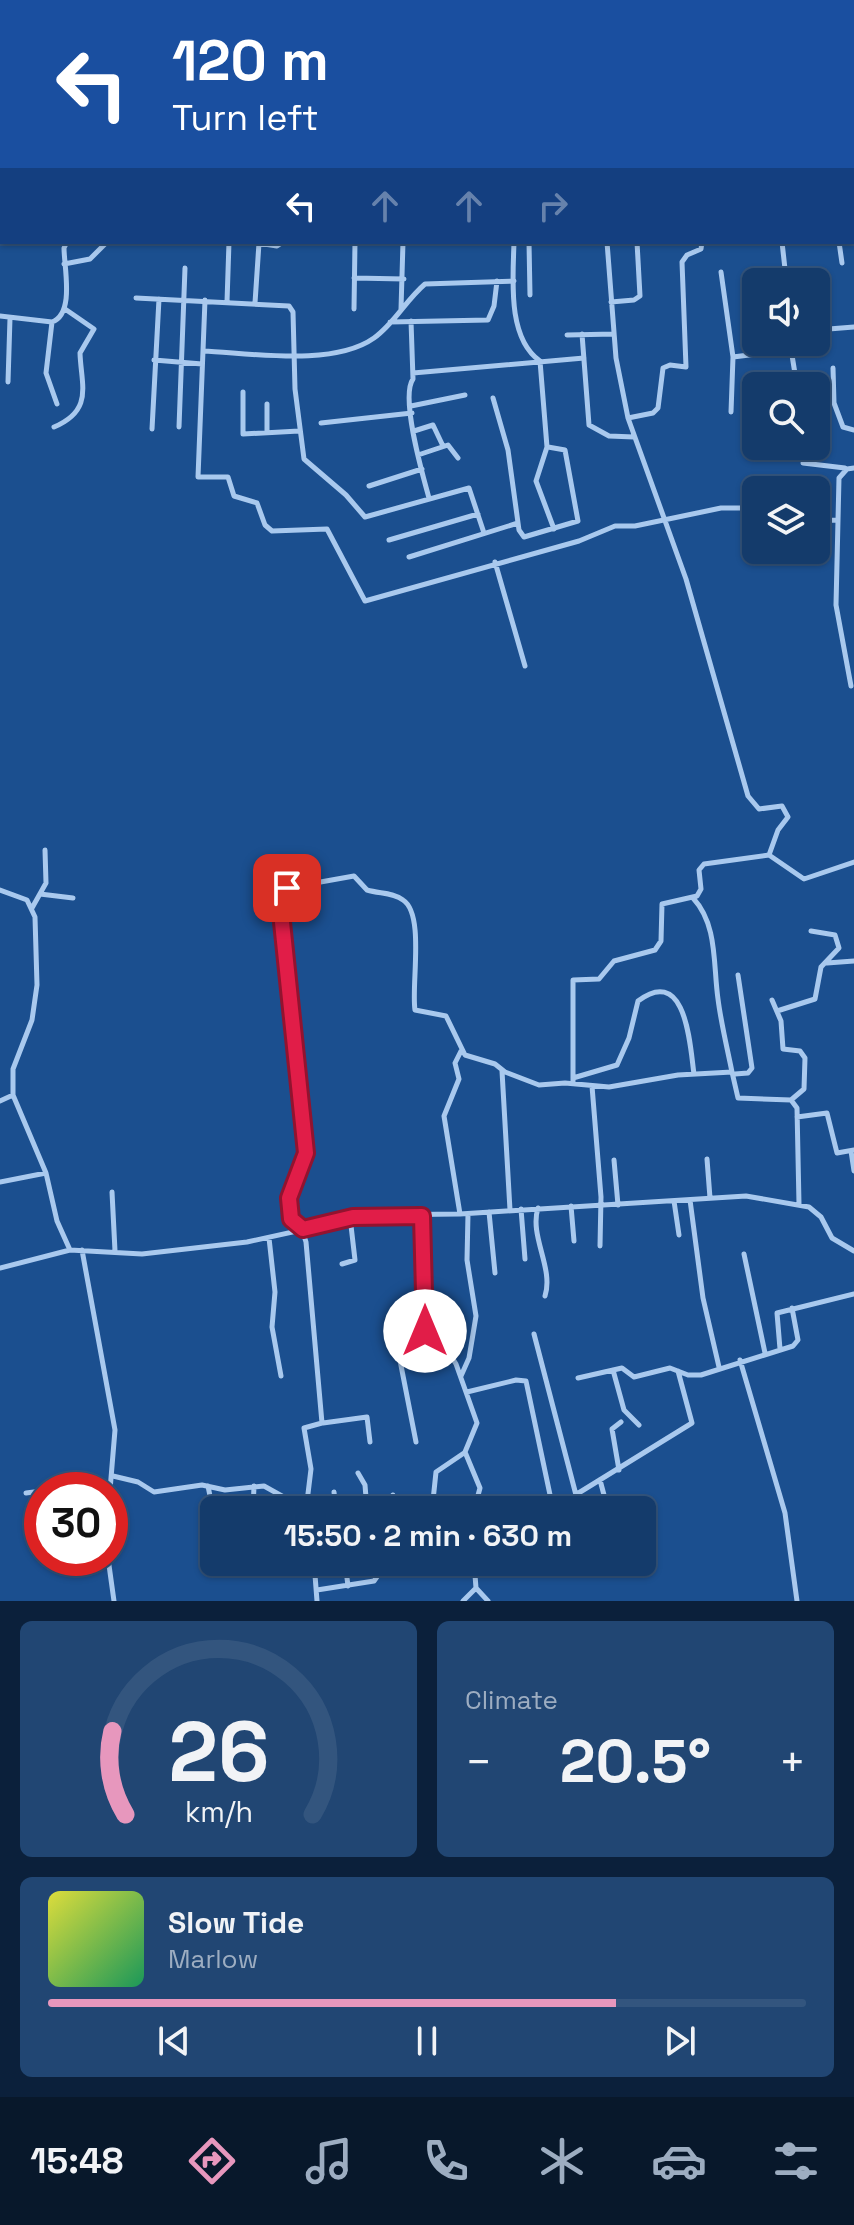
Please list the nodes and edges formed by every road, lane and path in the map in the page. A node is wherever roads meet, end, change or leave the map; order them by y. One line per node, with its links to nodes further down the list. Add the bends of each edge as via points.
1 (67, 244): 15 (street)
2 (105, 244): 15 (street, via 90,259)
3 (229, 244): 28 (street)
4 (259, 244): 30 (street)
5 (355, 244): 19 (street)
6 (403, 244): 20 (street)
7 (514, 244): 22 (street)
8 (529, 244): 23 (street)
9 (607, 244): 29 (street)
10 (637, 244): 29 (street, via 640,296)
11 (702, 244): 64 (street, via 682,262 687,365 663,368 656,411)
12 (782, 244): 17 (street)
13 (839, 244): 14 (street)
14 (842, 263)
15 (64, 264): 31 (street)
16 (185, 268): 26 (street)
17 (785, 268)
18 (721, 272): 47 (street)
19 (354, 278): 20 (street); 32 (street)
20 (404, 279): 33 (street)
21 (497, 281): 22 (street); 33 (street, via 432,282); 36 (street, via 488,320)
22 (514, 281): 50 (street, via 513,314 526,349)
23 (530, 295)
24 (136, 298): 25 (street)
25 (159, 299): 26 (street); 49 (street)
26 (184, 300): 27 (street); 51 (street)
27 (205, 300): 28 (street); 44 (street)
28 (227, 302): 30 (street)
29 (611, 302): 42 (street)
30 (255, 303): 45 (street, via 292,308)
31 (65, 309): 37 (street); 66 (street, via 94,329 80,353 85,384 79,405 70,419)
32 (354, 309)
33 (401, 309): 38 (street)
34 (0, 316): 35 (street)
35 (10, 318): 37 (street); 55 (street)
36 (411, 321): 38 (street); 54 (street)
37 (52, 322): 59 (street, via 46,373)
38 (390, 322): 45 (street, via 360,346)
39 (854, 327): 40 (street)
40 (830, 329)
41 (582, 334): 42 (street); 43 (street); 48 (street)
42 (614, 334): 64 (street)
43 (567, 335)
44 (203, 351): 45 (street); 52 (street)
45 (294, 355): 70 (street)
46 (742, 356): 47 (street)
47 (733, 357): 62 (street)
48 (584, 358): 50 (street); 73 (street, via 589,425 609,436)
49 (154, 360): 51 (street); 68 (street)
50 (540, 361): 54 (street); 75 (street)
51 (181, 362): 52 (street); 67 (street)
52 (202, 364): 93 (street, via 198,477 228,477 234,496 257,503 272,531 327,529 365,601)
53 (833, 368): 69 (street, via 836,412 843,427)
54 (413, 373): 61 (street)
55 (8, 382)
56 (243, 392): 72 (street, via 243,434)
57 (465, 395): 61 (street)
58 (493, 398): 88 (street, via 508,450)
59 (57, 404)
60 (267, 404): 72 (street)
61 (411, 406): 63 (street)
62 (731, 412)
63 (412, 413): 65 (street); 71 (street)
64 (628, 418): 73 (street)
65 (321, 423)
66 (54, 427)
67 (179, 427)
68 (152, 429)
69 (854, 430)
70 (299, 431): 72 (street); 82 (street, via 307,465 365,517)
71 (414, 431): 74 (street, via 436,426); 76 (street)
72 (267, 432)
73 (634, 437): 85 (street)
74 (443, 446): 76 (street); 77 (street, via 450,445)
75 (547, 447): 89 (street, via 536,481); 89 (street, via 565,450 578,517 575,523)
76 (418, 455): 80 (street)
77 (458, 458)
78 (803, 463): 79 (street)
79 (850, 468): 87 (street, via 839,478)
80 (422, 469): 81 (street); 82 (street)
81 (369, 486)
82 (429, 498): 84 (street, via 469,488)
83 (742, 508): 85 (street)
84 (478, 514): 90 (street); 91 (street)
85 (662, 520): 93 (street, via 615,526 579,541); 97 (street, via 686,579 748,796 759,809 782,806 788,817)
86 (830, 520): 87 (street)
87 (838, 520): 95 (street, via 836,605)
88 (518, 523): 89 (street, via 524,537); 90 (street)
89 (554, 529)
90 (484, 533): 92 (street)
91 (389, 540)
92 (409, 557)
93 (495, 562): 94 (street)
94 (525, 666)
95 (851, 686)
96 (45, 850): 100 (street, via 47,876)
97 (769, 855): 98 (street, via 804,879); 102 (street, via 701,866 700,893)
98 (854, 862)
99 (0, 890): 103 (street, via 27,900)
100 (40, 894): 101 (street); 103 (street)
101 (73, 898)
102 (693, 898): 112 (street, via 704,913 713,944); 114 (street, via 659,907 661,941 655,950 614,961 599,979 573,980)
103 (32, 908): 116 (street, via 36,1003 13,1069)
104 (811, 931): 106 (street, via 829,932 838,940 836,954)
105 (854, 961): 106 (street)
106 (824, 963): 109 (street, via 815,999)
107 (738, 975): 112 (street, via 752,1068)
108 (772, 1000): 109 (street)
109 (777, 1011): 117 (street, via 783,1049 800,1051 805,1058 804,1089)
110 (461, 1051): 111 (street); 138 (street, via 455,1063 459,1079 444,1116); 142 (street, via 446,1016 415,1010 414,918 409,905 392,894 367,890 354,876 299,884 283,892 288,1003 306,1153 288,1206 293,1224)
111 (502, 1070): 114 (street, via 533,1084); 136 (street)
112 (733, 1073): 113 (street); 117 (street, via 738,1098)
113 (694, 1074): 114 (street, via 683,1008 673,996 661,993 638,1001 617,1065); 115 (street, via 628,1086)
114 (573, 1081): 115 (street)
115 (592, 1086): 131 (street)
116 (13, 1095): 118 (street); 124 (street)
117 (791, 1100): 119 (street)
118 (0, 1101)
119 (797, 1117): 120 (street, via 827,1113 837,1153); 130 (street)
120 (853, 1150): 123 (street)
121 (707, 1159): 127 (street)
122 (614, 1160): 132 (street)
123 (854, 1171)
124 (46, 1173): 125 (street); 147 (street)
125 (0, 1182)
126 (112, 1192): 149 (street)
127 (710, 1199): 128 (street); 130 (street, via 759,1196)
128 (690, 1200): 129 (street); 164 (street)
129 (674, 1201): 132 (street); 143 (street)
130 (799, 1204): 150 (street, via 815,1210 832,1238)
131 (600, 1205): 132 (street); 133 (street); 146 (street)
132 (618, 1205)
133 (571, 1206): 134 (street); 145 (street)
134 (538, 1208): 135 (street); 157 (street, via 534,1222)
135 (521, 1209): 136 (street); 152 (street)
136 (510, 1210): 137 (street)
137 (489, 1212): 139 (street); 155 (street)
138 (460, 1214): 139 (street); 140 (street)
139 (468, 1214): 168 (street, via 468,1272 477,1308)
140 (422, 1216): 141 (street); 159 (street)
141 (350, 1217): 142 (street); 153 (street, via 355,1260)
142 (303, 1229): 144 (street); 172 (street)
143 (679, 1235)
144 (269, 1238): 149 (street, via 152,1253); 167 (street, via 275,1292 272,1327)
145 (574, 1241)
146 (600, 1246)
147 (70, 1250): 148 (street); 154 (street)
148 (82, 1250): 149 (street); 178 (street, via 115,1430)
149 (115, 1251)
150 (854, 1251)
151 (744, 1254): 162 (street)
152 (525, 1259)
153 (342, 1264)
154 (0, 1268)
155 (495, 1273)
156 (854, 1294): 158 (street)
157 (545, 1296)
158 (792, 1308): 161 (street, via 777,1313); 161 (street, via 798,1340)
159 (423, 1322): 168 (street, via 428,1336 443,1343); 175 (street, via 389,1331 397,1345)
160 (534, 1334): 185 (street)
161 (780, 1349): 162 (street)
162 (765, 1353): 163 (street)
163 (740, 1360): 164 (street); 208 (street, via 785,1513)
164 (719, 1367): 166 (street, via 694,1376)
165 (613, 1370): 166 (street, via 625,1368 634,1377); 169 (street); 173 (street, via 624,1410)
166 (678, 1370): 177 (street, via 692,1423)
167 (281, 1376)
168 (461, 1376): 170 (street)
169 (578, 1378)
170 (467, 1392): 176 (street, via 477,1429); 194 (street, via 526,1381)
171 (621, 1422): 177 (street, via 612,1429)
172 (322, 1423): 174 (street, via 367,1417); 189 (street, via 304,1428 311,1469)
173 (639, 1425)
174 (370, 1442)
175 (416, 1442)
176 (465, 1452): 192 (street, via 436,1472); 193 (street, via 480,1488)
177 (619, 1470): 181 (street)
178 (113, 1472)
179 (358, 1473): 191 (street)
180 (128, 1480): 182 (street, via 154,1492)
181 (600, 1480): 185 (street); 195 (street)
182 (208, 1485): 183 (street, via 225,1490); 186 (street)
183 (254, 1486): 187 (street); 188 (street)
184 (334, 1492): 190 (street)
185 (576, 1495)
186 (210, 1496)
187 (254, 1496)
188 (285, 1496)
189 (308, 1496)
190 (334, 1496)
191 (366, 1496)
192 (433, 1496)
193 (478, 1496)
194 (549, 1496)
195 (604, 1496)
196 (111, 1576): 204 (street)
197 (316, 1576): 203 (street)
198 (347, 1576): 201 (street)
199 (377, 1576): 201 (street)
200 (474, 1576): 202 (street)
201 (348, 1586): 203 (street)
202 (476, 1588): 206 (street); 207 (street)
203 (317, 1590): 205 (street)
204 (114, 1601)
205 (317, 1601)
206 (463, 1601)
207 (488, 1601)
208 (797, 1601)

